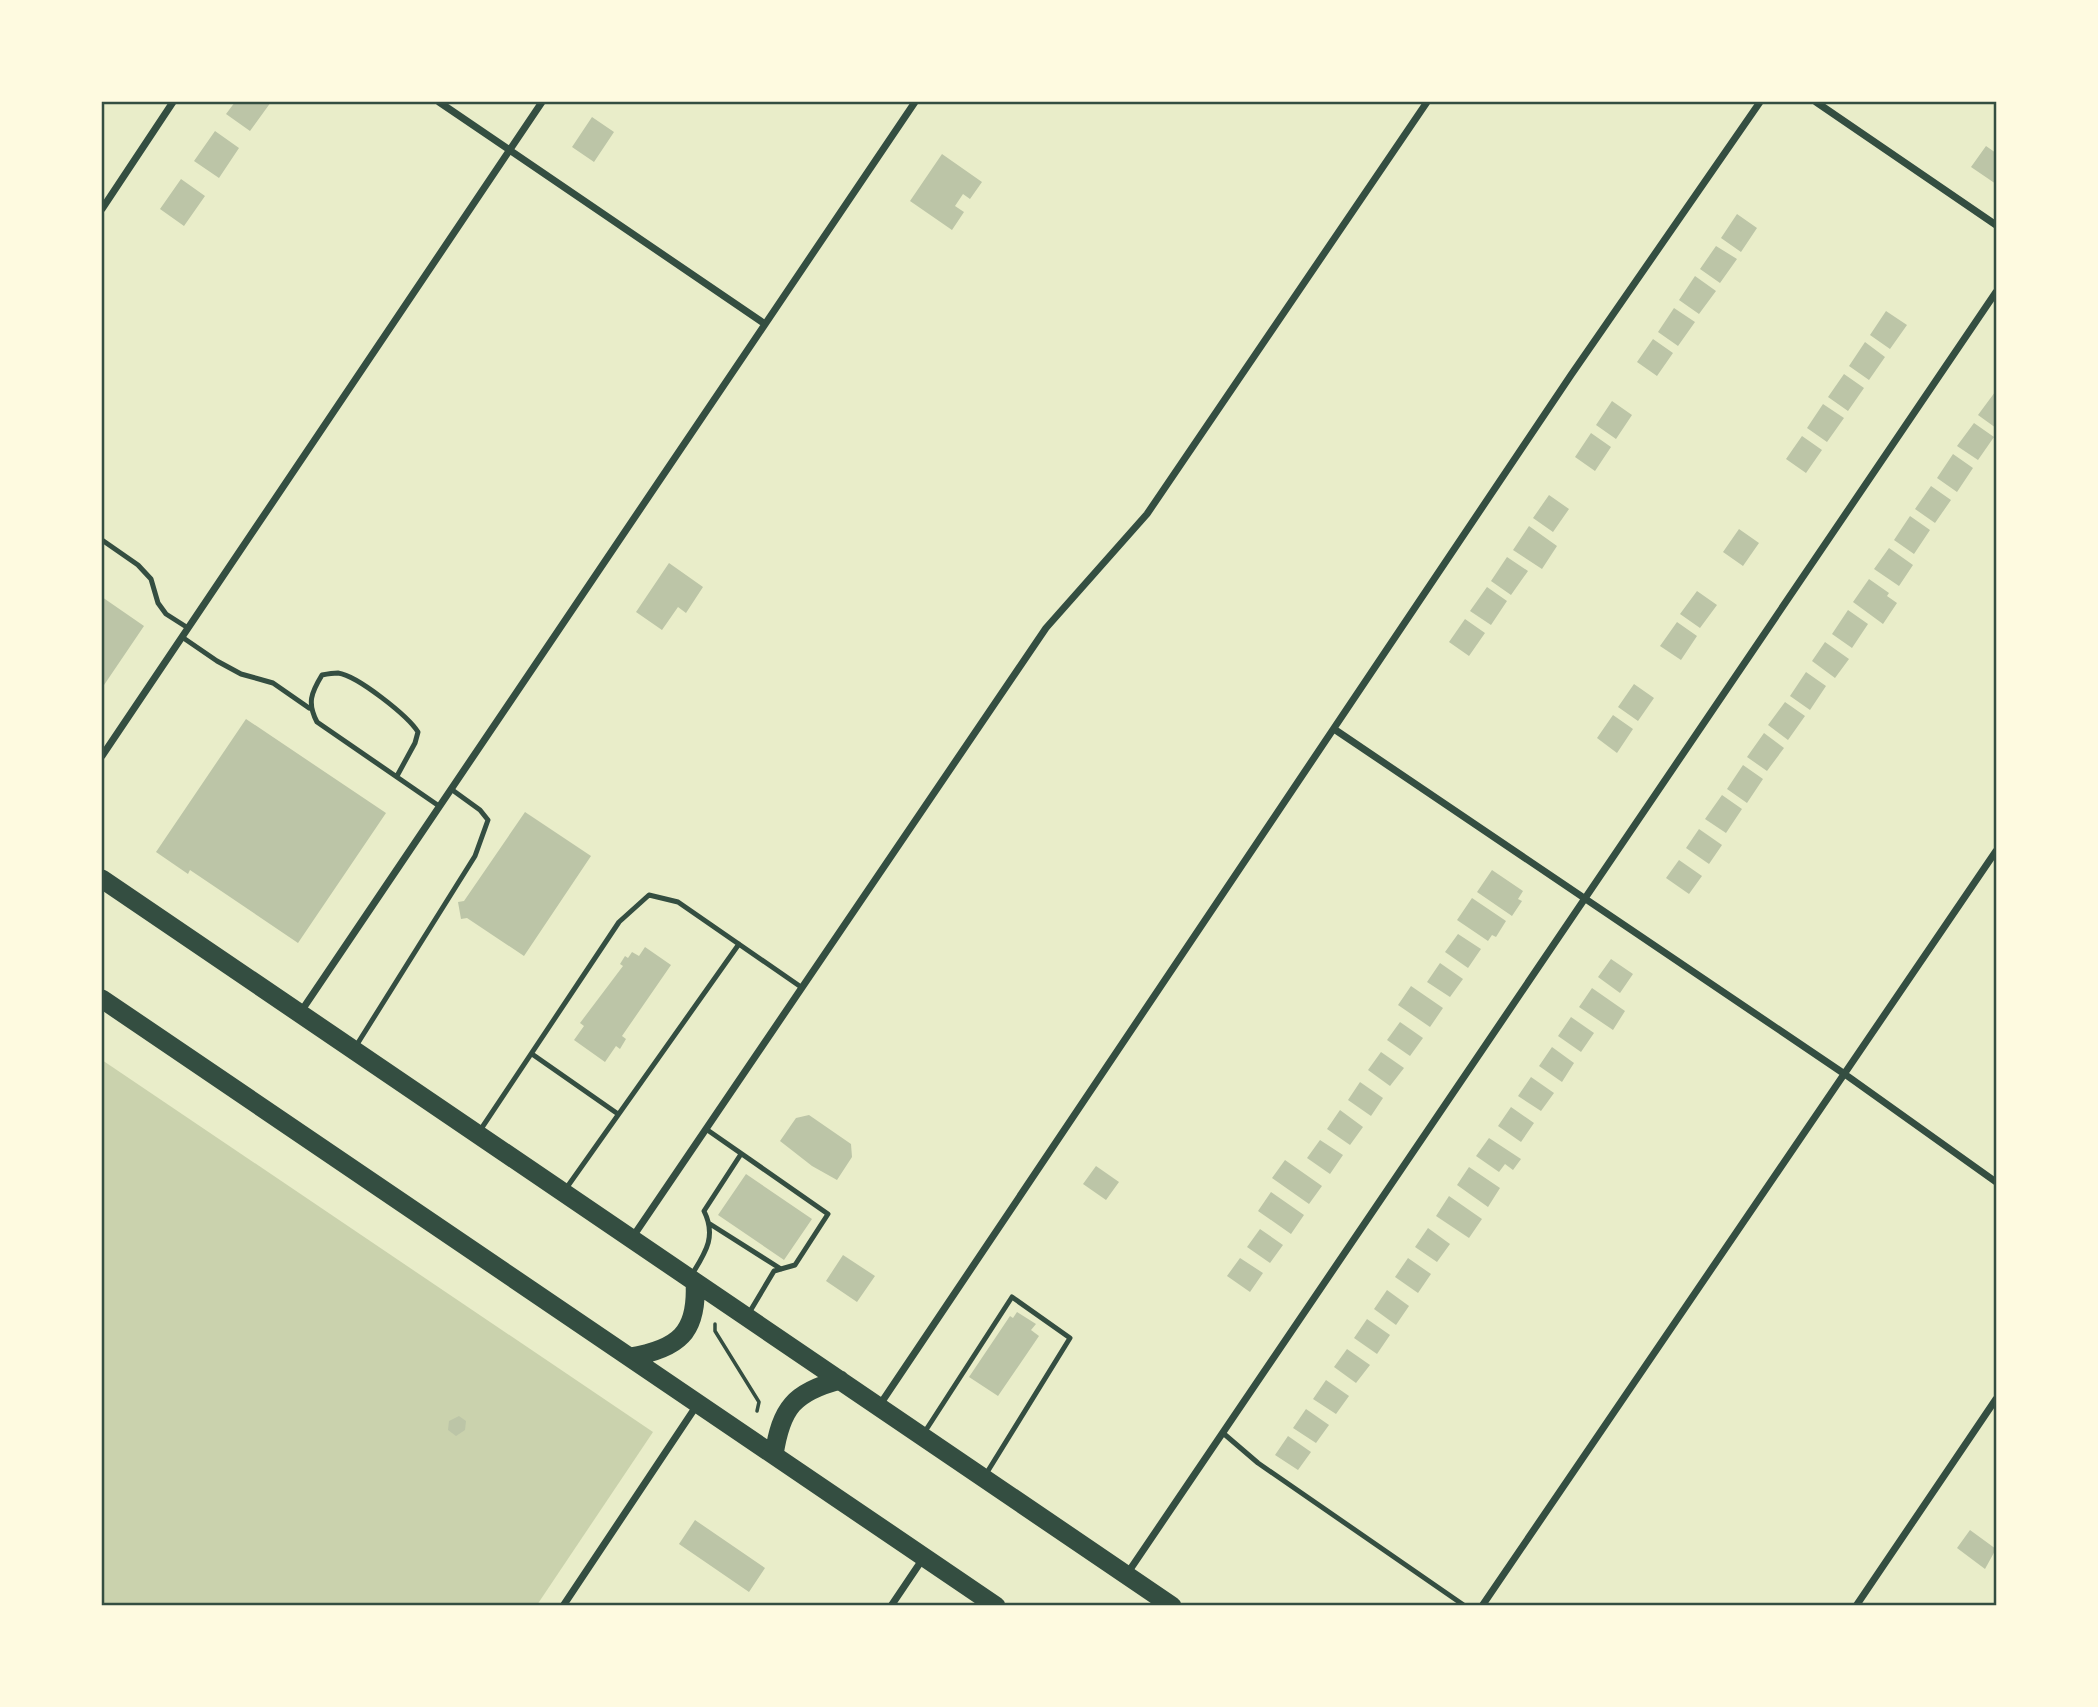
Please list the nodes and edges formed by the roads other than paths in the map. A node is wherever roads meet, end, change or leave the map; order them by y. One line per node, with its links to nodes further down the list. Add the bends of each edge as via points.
1 (173, 102): 9 (street)
2 (439, 102): 8 (street)
3 (542, 102): 8 (street)
4 (915, 102): 12 (street)
5 (1427, 102): 26 (street, via 1147,514 1046,628)
6 (1760, 102): 17 (street)
7 (1816, 102): 10 (street)
8 (509, 150): 12 (street); 14 (street)
9 (102, 209)
10 (1997, 225)
11 (1997, 292): 24 (street)
12 (765, 324): 20 (street)
13 (102, 540): 14 (lane, via 138,565 151,579 166,614)
14 (188, 628): 15 (street)
15 (182, 636): 16 (lane, via 217,661 272,683); 18 (street)
16 (309, 708): 19 (lane, via 317,722); 19 (lane, via 322,675 339,673 411,720 418,732)
17 (1334, 729): 24 (street); 47 (street)
18 (102, 756)
19 (397, 776): 21 (lane)
20 (451, 789): 21 (street); 29 (lane, via 480,810 488,820 486,831 475,856)
21 (439, 806): 28 (street)
22 (1997, 850): 31 (street)
23 (102, 879): 28 (highway)
24 (1584, 899): 31 (street); 48 (street)
25 (739, 944): 26 (lane); 30 (lane, via 678,902 649,895 619,922); 32 (lane)
26 (802, 986): 33 (street)
27 (102, 999): 43 (highway)
28 (299, 1014): 29 (highway)
29 (353, 1050): 34 (highway)
30 (532, 1054): 32 (lane); 34 (lane)
31 (1846, 1076): 36 (street); 59 (street)
32 (618, 1114): 37 (lane)
33 (706, 1129): 35 (lane); 39 (street)
34 (478, 1134): 37 (highway)
35 (741, 1154): 38 (lane, via 704,1212); 40 (lane, via 828,1214 795,1265)
36 (1997, 1181)
37 (563, 1192): 39 (highway)
38 (710, 1224): 40 (lane); 41 (lane, via 711,1242)
39 (632, 1238): 41 (highway)
40 (781, 1269): 42 (lane, via 774,1271)
41 (692, 1280): 42 (highway); 43 (highway, via 696,1305 689,1328 667,1347)
42 (747, 1317): 44 (highway)
43 (630, 1357): 46 (highway)
44 (840, 1380): 47 (highway); 50 (highway, via 820,1386 788,1406)
45 (1997, 1399): 60 (street)
46 (698, 1403): 50 (highway); 54 (street)
47 (879, 1406): 49 (highway)
48 (1223, 1433): 53 (street); 58 (lane, via 1258,1463)
49 (922, 1436): 51 (highway); 51 (lane, via 1012,1297 1070,1338)
50 (774, 1455): 52 (highway)
51 (984, 1478): 53 (highway)
52 (924, 1557): 55 (street); 56 (highway)
53 (1126, 1575): 57 (highway)
54 (564, 1605)
55 (891, 1605)
56 (996, 1605)
57 (1172, 1605)
58 (1465, 1605)
59 (1482, 1605)
60 (1856, 1605)

